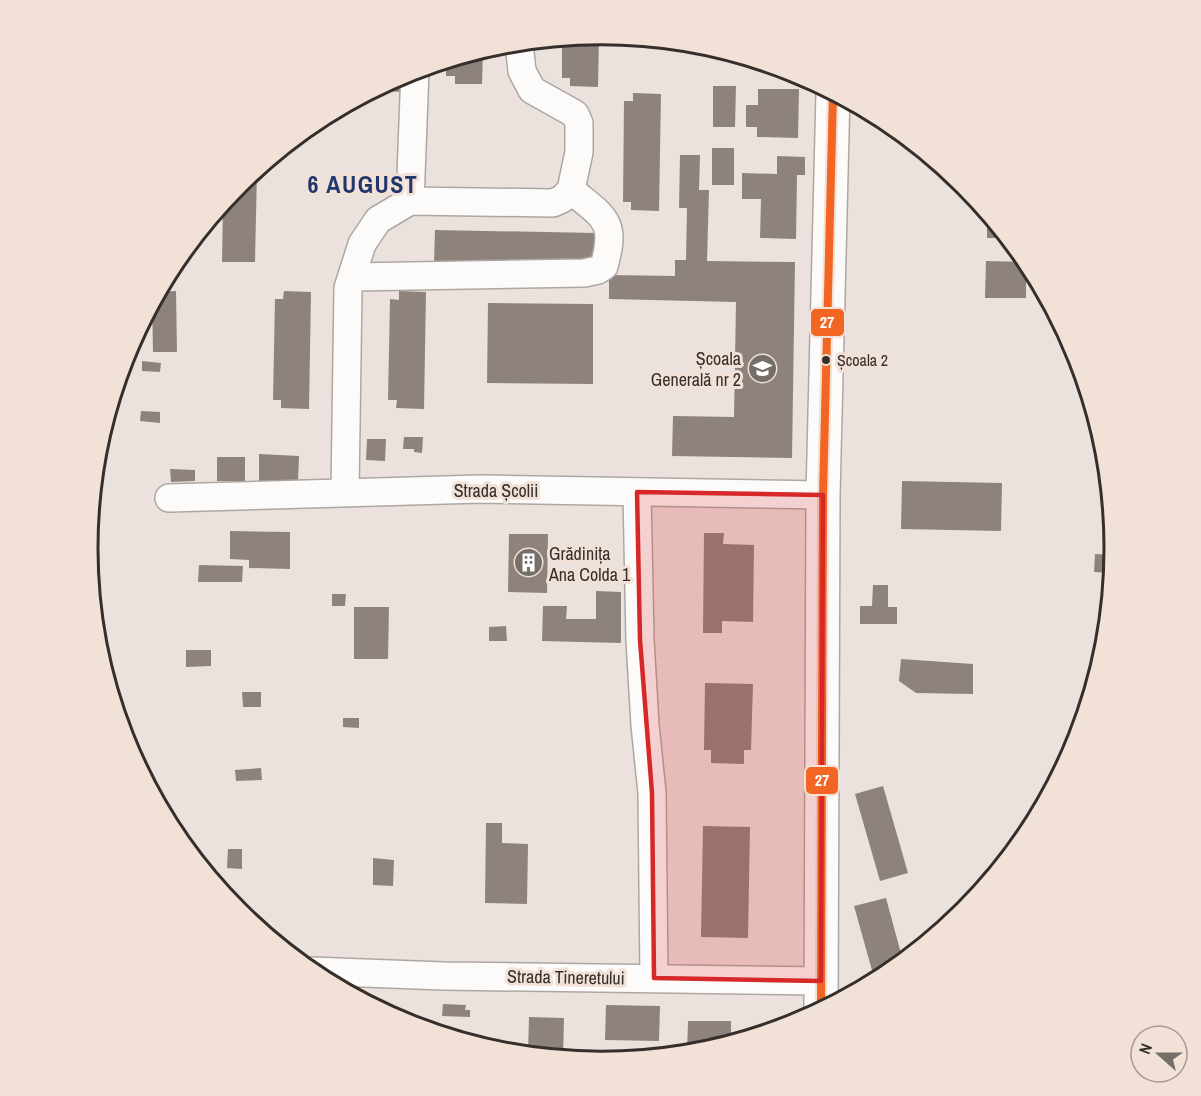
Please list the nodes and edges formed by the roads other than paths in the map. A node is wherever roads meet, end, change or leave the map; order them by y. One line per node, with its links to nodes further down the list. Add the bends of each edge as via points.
1 (520, 52): 4 (street, via 522,71 532,90 575,114 579,123 579,152)
2 (415, 81): 5 (street)
3 (833, 102): 9 (street)
4 (571, 190): 5 (street, via 553,203); 6 (street, via 603,218 610,233 604,266 598,270)
5 (410, 201): 6 (street, via 378,220 362,244)
6 (352, 277): 7 (street, via 348,288)
7 (345, 492): 8 (street, Strada Școlii); 10 (street, Strada Școlii)
8 (637, 492): 9 (street, Strada Școlii); 12 (street, via 640,640 652,793)
9 (823, 495): 13 (street)
10 (169, 498)
11 (330, 972): 12 (street, Strada Tineretului)
12 (654, 978): 13 (street, Strada Tineretului)
13 (821, 995)

